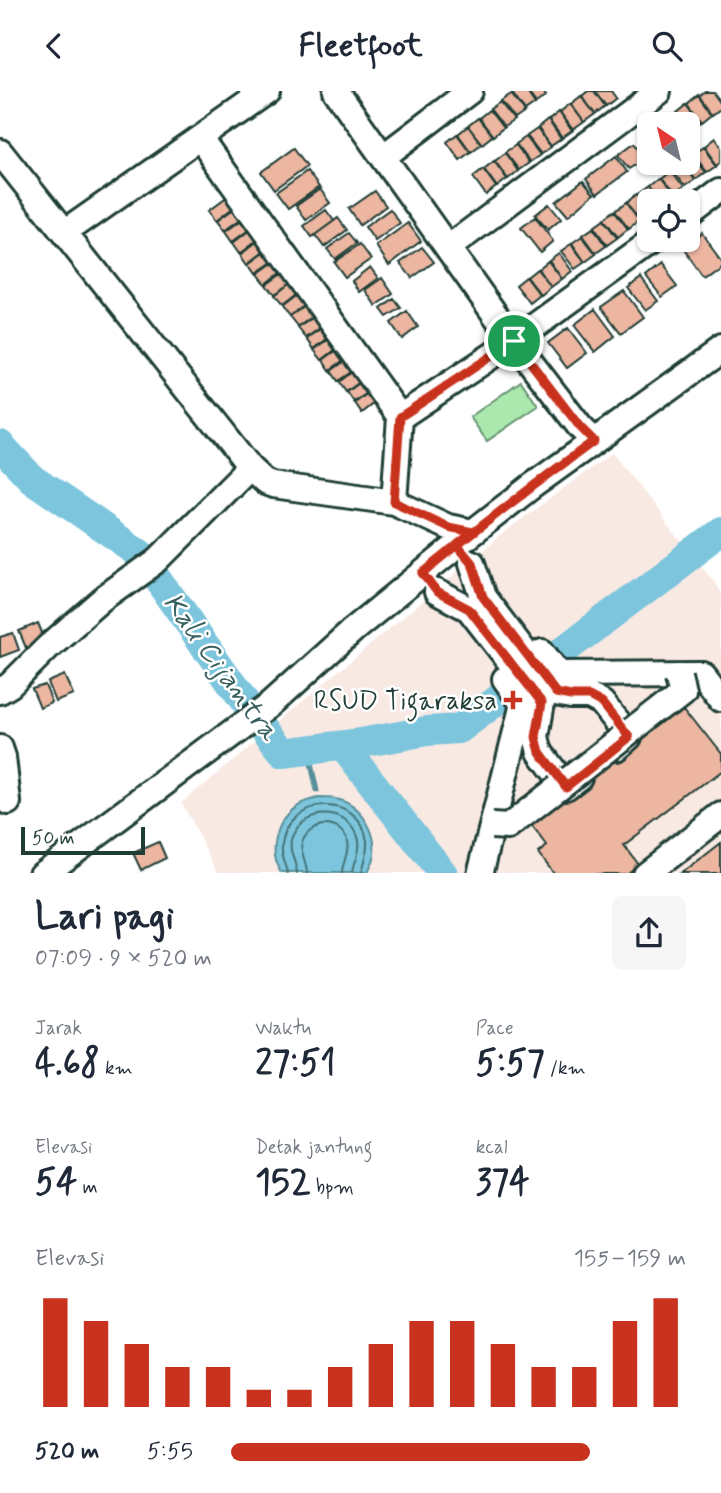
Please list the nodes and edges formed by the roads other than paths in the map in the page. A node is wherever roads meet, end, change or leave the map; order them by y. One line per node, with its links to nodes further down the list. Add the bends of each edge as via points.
1 (267, 91): 5 (street)
2 (336, 91): 7 (street)
3 (470, 91): 7 (street)
4 (659, 91): 11 (street)
5 (200, 138): 10 (street); 15 (street)
6 (0, 152): 10 (street)
7 (383, 157): 11 (street)
8 (721, 191): 9 (street)
9 (700, 207)
10 (64, 233): 17 (street)
11 (448, 248): 13 (street)
12 (637, 252): 13 (street)
13 (514, 341): 15 (street); 16 (street)
14 (721, 350): 16 (street)
15 (400, 417): 18 (street)
16 (594, 441): 19 (street, via 532,486)
17 (250, 468): 18 (street, via 273,485); 22 (street, via 158,560 102,600)
18 (394, 502): 19 (street, via 448,527)
19 (468, 547): 20 (street); 20 (street, via 483,597 556,693 589,696 602,703 629,737 566,787 540,752 536,737 542,703 469,609); 21 (street, via 559,674)
20 (430, 582): 27 (street, via 523,704); 28 (street, via 353,630 271,704)
21 (679, 673): 23 (street, via 702,673); 27 (street, bridge, via 683,690 508,827)
22 (0, 691)
23 (721, 699)
24 (0, 748): 25 (street)
25 (8, 802)
26 (721, 815): 30 (street)
27 (492, 826): 29 (street)
28 (42, 873)
29 (480, 873)
30 (645, 873)

